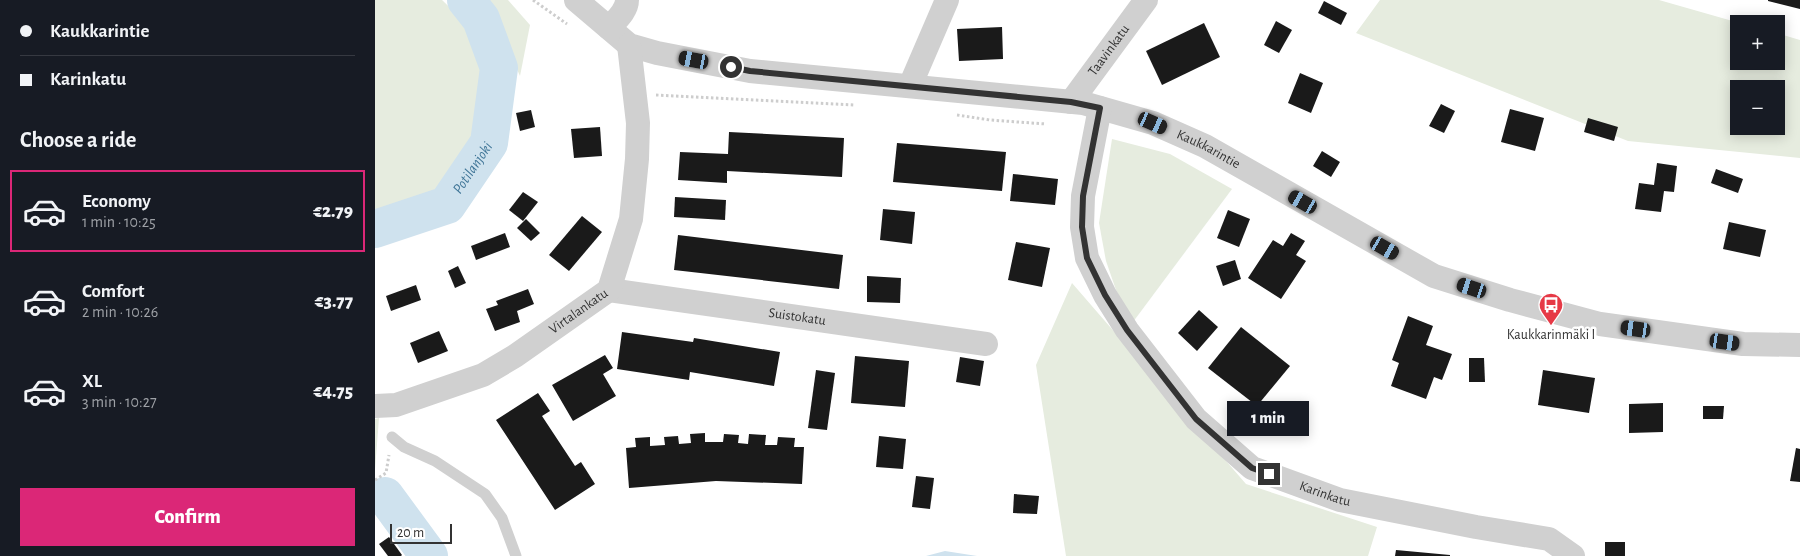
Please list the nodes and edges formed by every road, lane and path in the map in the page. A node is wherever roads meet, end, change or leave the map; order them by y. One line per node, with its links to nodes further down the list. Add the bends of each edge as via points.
1 (533, 0): 6 (path)
2 (576, 0): 7 (street, Kaukkarintie)
3 (627, 0): 7 (street, via 623,12)
4 (947, 0): 9 (street)
5 (1146, 0): 11 (street, Taavinkatu)
6 (573, 28)
7 (609, 28): 8 (street, Kaukkarintie)
8 (629, 45): 9 (street, Kaukkarintie, via 750,71); 16 (street, Virtalankatu, via 638,124 637,159 631,219)
9 (910, 86): 11 (street, Kaukkarintie)
10 (657, 95): 12 (path)
11 (1071, 102): 13 (street, Kaukkarintie)
12 (862, 106)
13 (1100, 108): 18 (street, Kaukkarintie, via 1153,123 1205,146 1434,276 1600,324 1743,344); 22 (street, Karinkatu, via 1083,196 1082,227 1087,258 1127,330 1196,419 1252,468 1339,500 1549,539)
14 (955, 115): 15 (path)
15 (1054, 124)
16 (609, 290): 17 (street, Suistokatu); 19 (street, Virtalankatu, via 483,375 396,404)
17 (986, 344)
18 (1800, 345)
19 (375, 406)
20 (392, 437): 21 (lane, via 485,494 502,518)
21 (516, 556)
22 (1573, 556)

